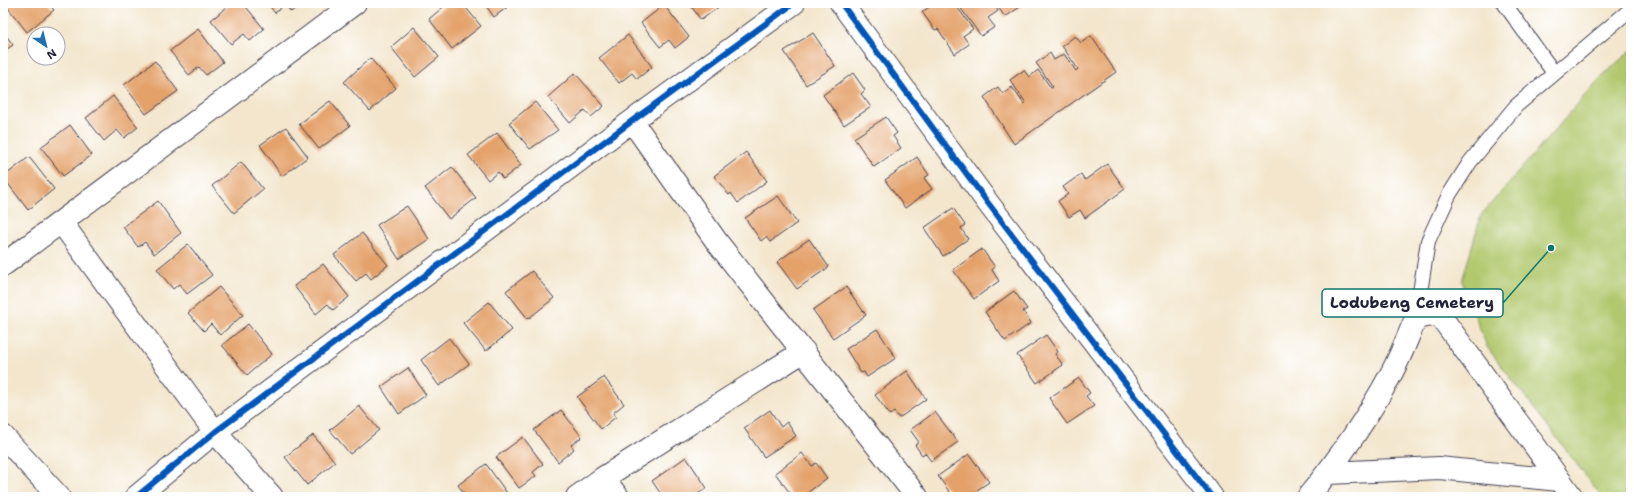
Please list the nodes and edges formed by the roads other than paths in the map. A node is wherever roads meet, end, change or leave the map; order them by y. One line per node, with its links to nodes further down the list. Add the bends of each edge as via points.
1 (355, 3): 8 (street)
2 (794, 3): 7 (street)
3 (841, 3): 23 (street, via 993,209)
4 (1504, 3): 6 (lane)
5 (1631, 9): 6 (lane)
6 (1554, 74): 10 (lane, via 1516,106 1470,162 1449,195 1428,241)
7 (632, 121): 11 (street, via 717,242); 12 (street)
8 (61, 222): 9 (street); 12 (street)
9 (3, 266)
10 (1416, 318): 14 (street, via 1392,373); 16 (street, via 1439,314)
11 (804, 351): 15 (street); 22 (street)
12 (215, 432): 18 (street); 19 (street)
13 (3, 436): 17 (street)
14 (1328, 473): 16 (street, via 1439,468); 24 (street)
15 (603, 478): 20 (street); 21 (street)
16 (1559, 480): 25 (street)
17 (59, 497)
18 (136, 497)
19 (272, 497)
20 (577, 497)
21 (618, 497)
22 (917, 497)
23 (1212, 497)
24 (1308, 497)
25 (1572, 497)

